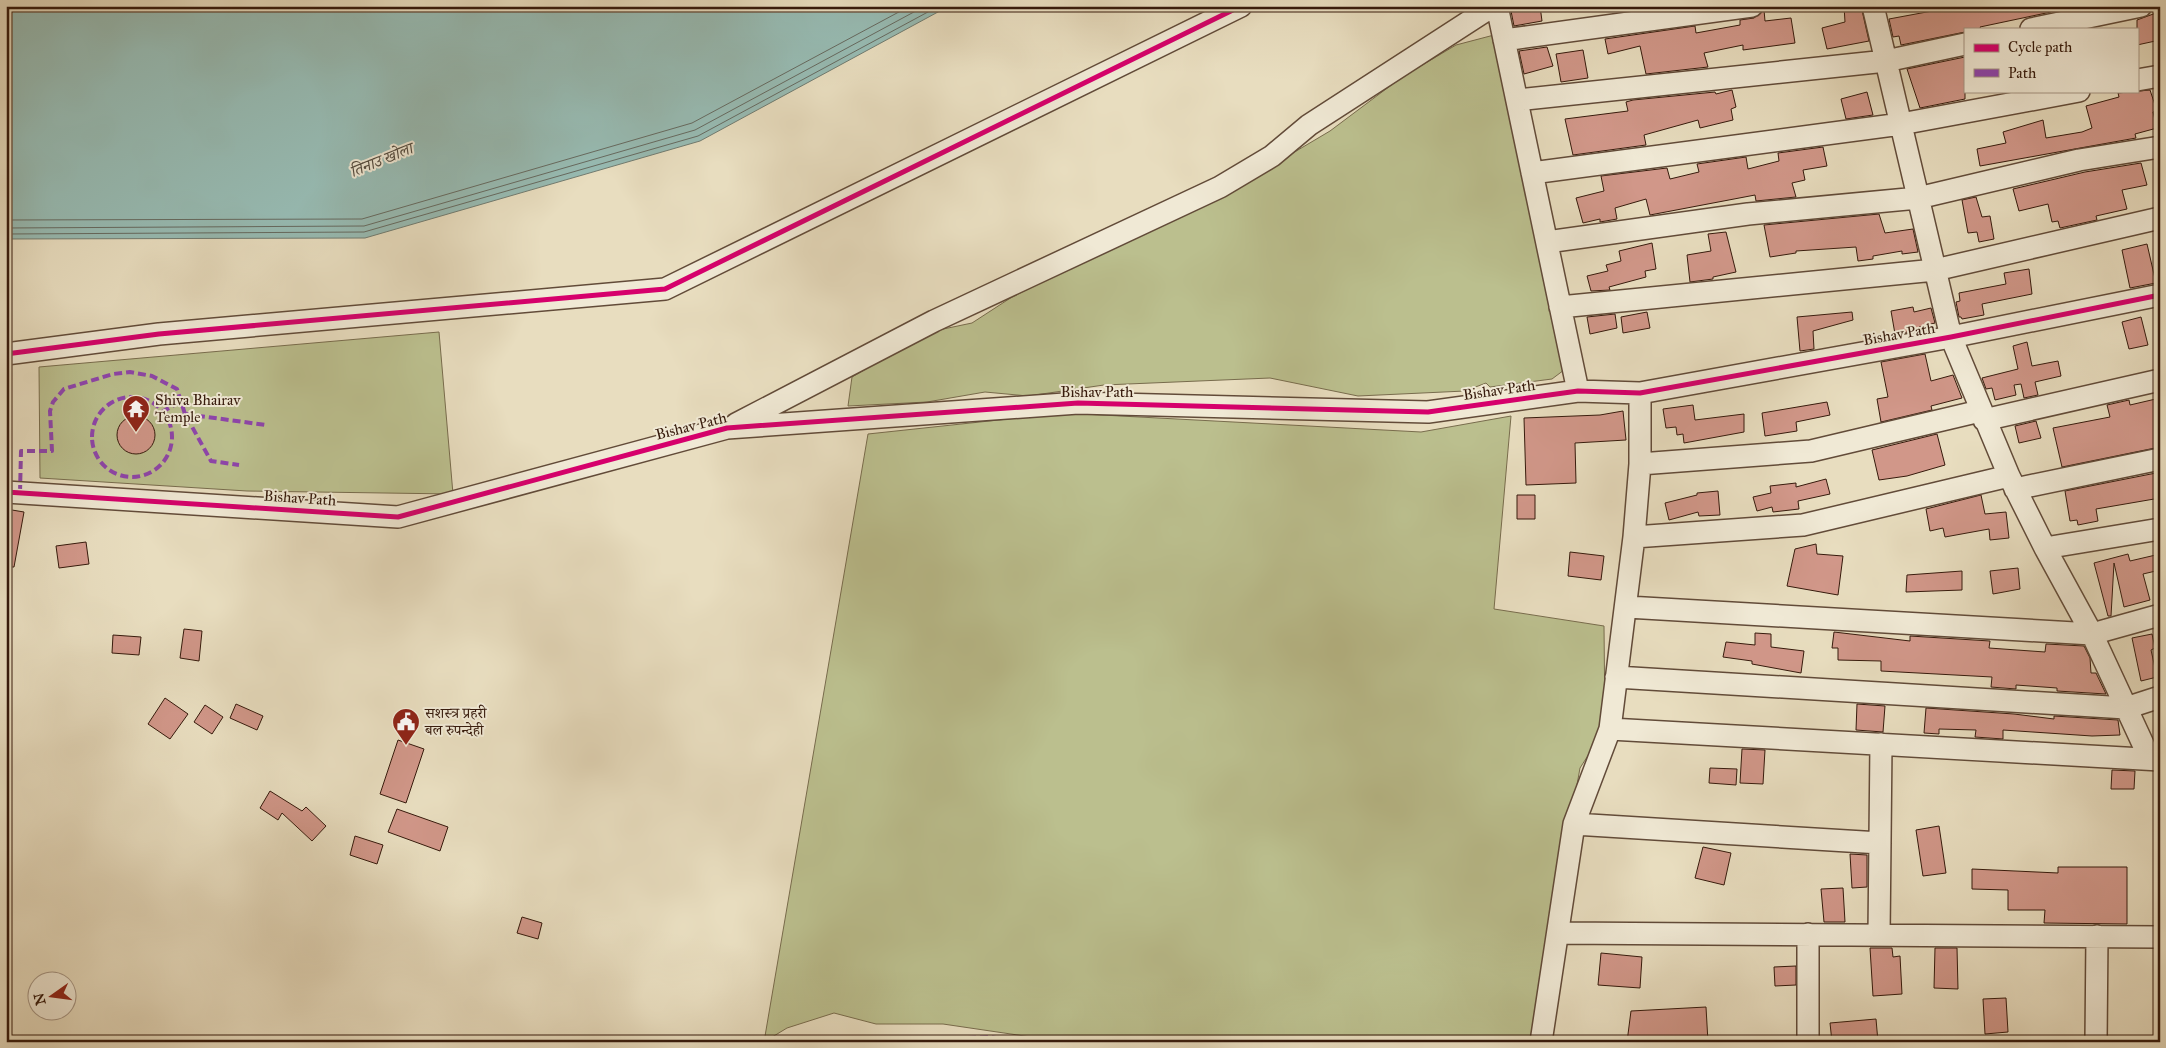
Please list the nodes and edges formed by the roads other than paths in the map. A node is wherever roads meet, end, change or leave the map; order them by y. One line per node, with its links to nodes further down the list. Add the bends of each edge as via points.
1 (1241, 6): 25 (street, via 665,290 159,334)
2 (1493, 6): 30 (street, via 1309,125 1272,156 1220,187 934,321)
3 (1497, 6): 8 (street)
4 (1752, 6): 8 (street)
5 (1873, 6): 10 (street)
6 (2141, 6): 7 (street)
7 (2035, 28)
8 (1504, 40): 14 (street)
9 (1964, 44): 10 (street)
10 (1886, 61): 14 (street); 15 (street)
11 (2160, 76): 12 (street)
12 (2138, 80)
13 (2074, 92): 15 (street)
14 (1517, 100): 17 (street)
15 (1901, 124): 17 (street); 18 (street)
16 (2160, 147): 18 (street, via 2080,160)
17 (1532, 174): 20 (street)
18 (1918, 198): 20 (street, via 1748,214); 21 (street)
19 (2160, 218): 21 (street)
20 (1547, 242): 23 (street)
21 (1935, 270): 23 (street); 24 (street)
22 (2160, 294): 24 (street, Bishav Path)
23 (1560, 307): 27 (street)
24 (1950, 337): 28 (street, Bishav Path); 29 (street)
25 (6, 354)
26 (2160, 380): 29 (street)
27 (1578, 391): 28 (street, Bishav Path); 30 (street, Bishav Path, via 1428,412 1078,403)
28 (1640, 393): 32 (street)
29 (1982, 415): 32 (street, via 1811,451); 33 (street)
30 (727, 428): 34 (street, Bishav Path, via 398,517)
31 (2160, 458): 33 (street)
32 (1640, 464): 36 (street)
33 (2012, 483): 36 (street, via 1803,525); 37 (street)
34 (6, 492)
35 (2160, 529): 37 (street)
36 (1634, 536): 38 (street)
37 (2045, 548): 40 (street)
38 (1627, 607): 40 (street); 41 (street)
39 (2160, 615): 40 (street)
40 (2092, 634): 43 (street)
41 (1616, 677): 43 (street); 44 (street)
42 (2160, 697): 43 (street)
43 (2126, 708): 46 (street)
44 (1610, 729): 45 (street); 47 (street)
45 (1881, 744): 46 (street); 48 (street)
46 (2155, 759)
47 (1574, 824): 48 (street); 49 (street)
48 (1880, 844): 51 (street)
49 (1558, 933): 50 (street); 54 (street)
50 (1808, 934): 51 (street); 55 (street)
51 (1879, 935): 52 (street)
52 (2098, 936): 53 (street); 56 (street)
53 (2160, 937)
54 (1541, 1042)
55 (1808, 1042)
56 (2096, 1042)

